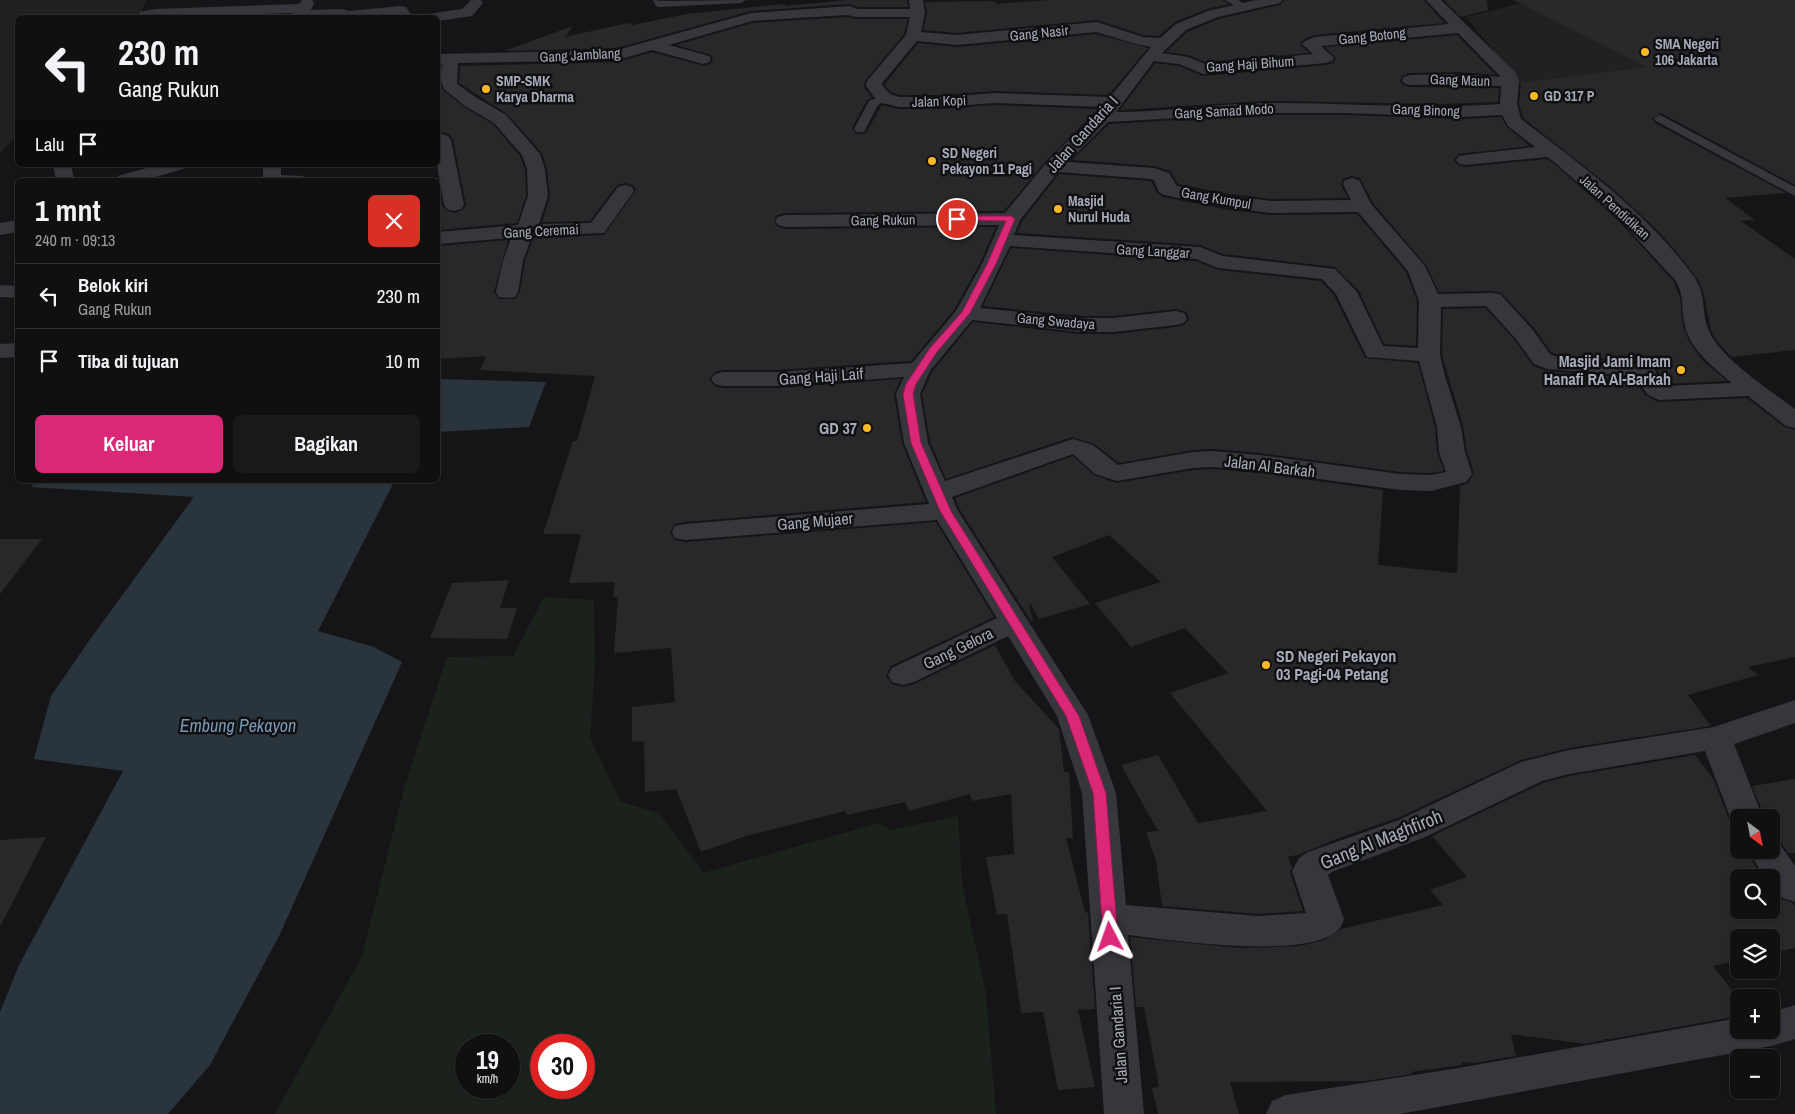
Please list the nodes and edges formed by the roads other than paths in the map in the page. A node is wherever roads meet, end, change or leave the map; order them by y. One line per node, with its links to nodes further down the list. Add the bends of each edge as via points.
1 (658, 0): 2 (lane, via 659,4)
2 (741, 0)
3 (1275, 0): 6 (street, Jalan Gandaria I)
4 (1433, 0): 16 (street)
5 (476, 3): 15 (street, via 467,13)
6 (1237, 3): 18 (street, Jalan Gandaria I, via 1181,27)
7 (307, 4): 9 (street); 11 (street)
8 (917, 7): 17 (street); 19 (street, Gang Jamblang, via 897,13 856,13 849,10 751,17)
9 (147, 15)
10 (299, 15): 12 (street)
11 (299, 15)
12 (344, 15)
13 (360, 15): 14 (street, via 401,10)
14 (404, 15)
15 (440, 16)
16 (1463, 28): 23 (street, Gang Botong, via 1310,43 1326,57); 25 (street, via 1508,73)
17 (913, 36): 18 (street, Gang Nasir, via 953,40 1098,27 1141,41); 26 (street, via 875,81 874,86)
18 (1162, 43): 20 (street, Jalan Gandaria I)
19 (654, 46): 21 (street, Gang Jamblang, via 604,56); 22 (street)
20 (1150, 56): 23 (street, Gang Haji Bihum, via 1182,60 1203,69); 29 (street, Jalan Gandaria I)
21 (444, 58): 47 (street, via 449,66 450,86 500,119 531,154 538,196 529,226)
22 (702, 59)
23 (1322, 59)
24 (1410, 80): 25 (street, Gang Maun)
25 (1511, 82): 28 (street)
26 (884, 98): 29 (street, Jalan Kopi, via 899,102 995,98); 31 (lane, via 873,103)
27 (1344, 108): 28 (street, Gang Binong, via 1462,112); 29 (street, Gang Samad Modo, via 1262,108 1132,117)
28 (1508, 109): 33 (street, Jalan Pendidikan, via 1507,113 1514,122)
29 (1108, 110): 35 (street, Jalan Gandaria I)
30 (1660, 119): 40 (lane)
31 (860, 129)
32 (440, 139): 41 (street)
33 (1551, 151): 34 (street); 60 (street, Jalan Pendidikan, via 1620,207 1675,266 1693,293 1697,331 1713,354)
34 (1465, 160)
35 (1053, 166): 42 (street, Gang Kumpul, via 1154,174 1162,177 1166,188 1171,190 1241,204); 46 (street, Jalan Gandaria I)
36 (171, 167): 37 (street)
37 (145, 177)
38 (1352, 184): 42 (street)
39 (625, 191): 47 (street, Gang Ceremai, via 597,228)
40 (1795, 192)
41 (454, 205)
42 (1363, 206): 52 (street, via 1418,270)
43 (785, 221): 46 (street, Gang Rukun)
44 (15, 226): 45 (street)
45 (0, 229)
46 (1007, 229): 53 (street, Jalan Gandaria I); 57 (street, Gang Langgar, via 1200,254 1218,262 1322,272 1330,275 1346,292 1375,352)
47 (524, 230): 48 (street, Gang Ceremai); 51 (street, via 513,260)
48 (440, 238)
49 (0, 291): 50 (street)
50 (15, 292)
51 (507, 292)
52 (1430, 310): 57 (street, Jalan Al Barkah); 60 (street, via 1492,299 1544,360 1555,364 1640,369 1646,372 1659,393)
53 (966, 313): 54 (street, Gang Swadaya, via 1080,325); 58 (street, Jalan Gandaria I)
54 (1176, 318)
55 (15, 350): 56 (street)
56 (0, 351)
57 (1429, 355): 62 (street, Jalan Al Barkah, via 1459,474 1454,479 1431,483 1400,482 1212,459 1117,473 1105,470 1079,447 1073,446)
58 (918, 369): 59 (street, Gang Haji Laif, via 777,379); 62 (street, Jalan Gandaria I, via 908,394 916,443)
59 (723, 379)
60 (1754, 389): 61 (street, Jalan Pendidikan)
61 (1795, 420)
62 (941, 502): 63 (street, Gang Mujaer); 64 (street, Jalan Gandaria I)
63 (685, 532)
64 (1014, 621): 65 (street, Gang Gelora); 71 (street, Jalan Gandaria I, via 1072,716 1099,793)
65 (902, 675)
66 (1795, 711): 67 (street)
67 (1716, 738): 68 (street); 71 (street, Gang Al Maghfiroh, via 1533,771 1412,829 1320,862 1309,871 1326,919 1316,928 1245,933)
68 (1743, 809)
69 (1771, 859): 70 (street)
70 (1795, 888)
71 (1109, 918): 75 (street, Jalan Gandaria I)
72 (1795, 1022): 73 (street)
73 (1780, 1026)
74 (1730, 1036): 76 (street)
75 (1124, 1114)
76 (1286, 1114)

